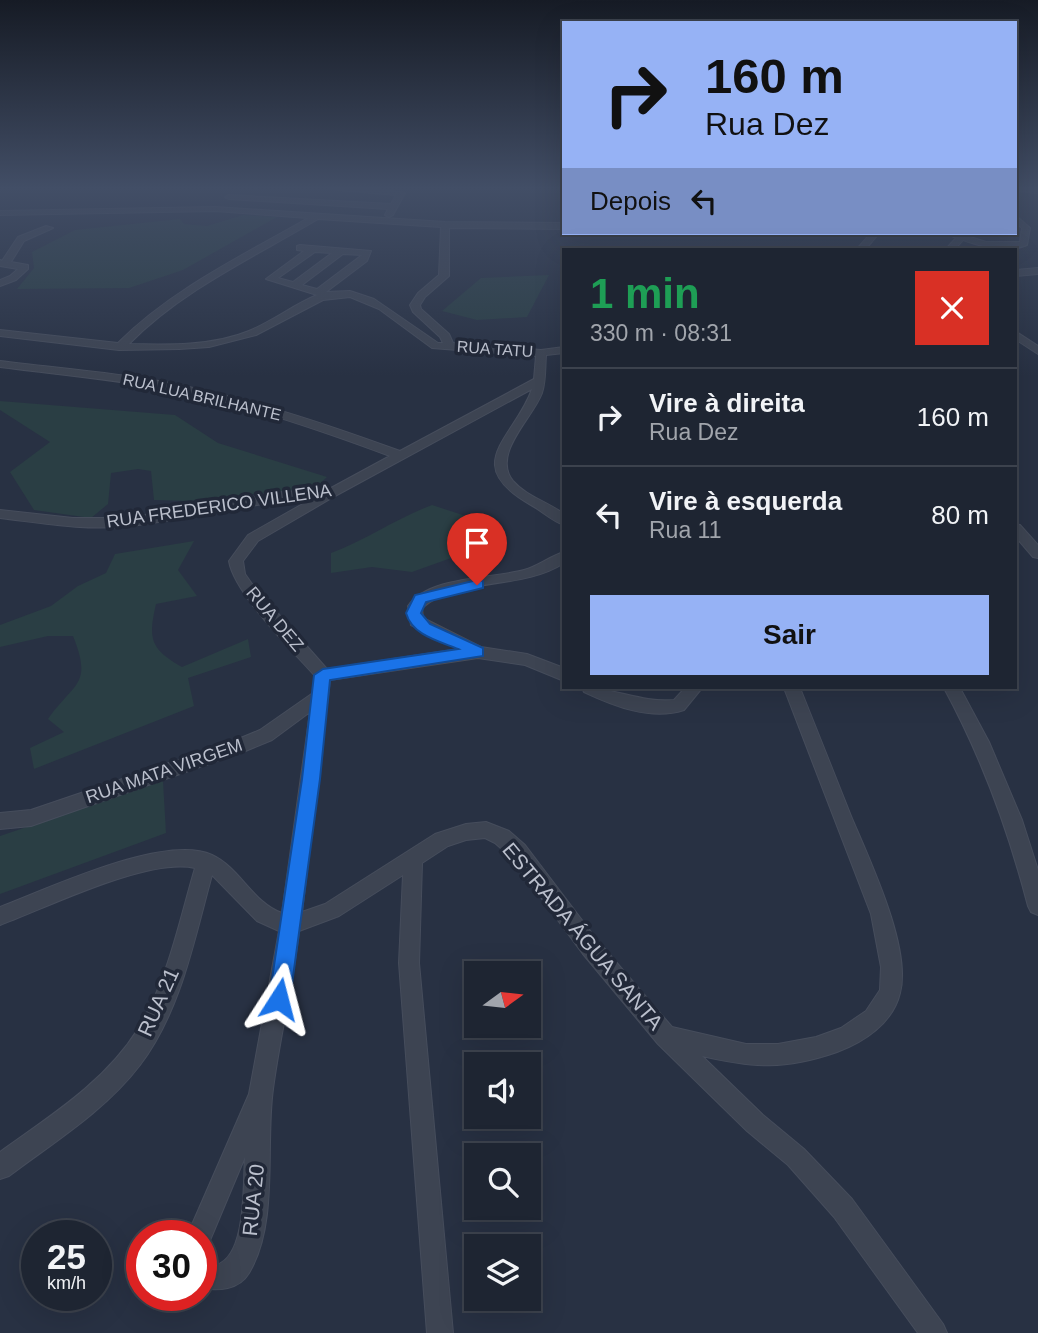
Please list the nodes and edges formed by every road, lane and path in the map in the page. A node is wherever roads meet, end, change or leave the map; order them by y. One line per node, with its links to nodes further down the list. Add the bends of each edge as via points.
1 (258, 251): 15 (street, via 188,293 134,331)
2 (310, 251): 10 (street, via 271,279)
3 (340, 251): 10 (street)
4 (350, 251): 11 (street, via 368,254)
5 (444, 251): 16 (street, RUA TATU, via 444,276 415,305)
6 (3, 263): 9 (street, via 24,267)
7 (1038, 271): 8 (street)
8 (1017, 273)
9 (0, 283)
10 (294, 286): 11 (street)
11 (323, 293): 15 (street, via 260,331 236,338); 16 (street, via 357,295 436,346)
12 (0, 333): 15 (street, via 88,346)
13 (1017, 335): 14 (street)
14 (1033, 343): 18 (street)
15 (121, 346)
16 (449, 346): 19 (street, RUA TATU)
17 (562, 350): 19 (street, RUA TATU)
18 (1038, 351)
19 (541, 353): 21 (street)
20 (0, 364): 22 (street, RUA LUA BRILHANTE, via 134,380 260,408)
21 (538, 381): 22 (street, RUA FREDERICO VILLENA); 25 (street, via 537,392 500,465 511,486)
22 (398, 455): 23 (street, RUA FREDERICO VILLENA)
23 (334, 492): 24 (street, RUA FREDERICO VILLENA, via 107,523); 31 (street, RUA DEZ, via 253,538 236,561 247,587)
24 (0, 514)
25 (562, 520)
26 (1017, 530): 27 (street)
27 (1038, 554)
28 (562, 558): 29 (street, via 533,573 421,598 415,606 416,621)
29 (478, 652): 30 (street, via 527,660); 31 (street)
30 (562, 674)
31 (323, 675): 36 (street, RUA 20)
32 (592, 689): 33 (street, via 653,709 677,706)
33 (693, 689)
34 (792, 689): 43 (street, ESTRADA ÁGUA SANTA, via 881,914 891,967 890,992 874,1019 847,1037 816,1048 746,1055)
35 (954, 689): 40 (street, via 1002,786)
36 (319, 697): 37 (street, RUA MATA VIRGEM, via 266,735 237,747 30,818); 42 (street, RUA 20)
37 (0, 821)
38 (413, 857): 42 (street, ESTRADA ÁGUA SANTA, via 332,909); 43 (street, ESTRADA ÁGUA SANTA, via 466,832 486,831 502,837); 48 (street, via 410,963)
39 (206, 861): 41 (street, via 188,858 140,865); 42 (street, via 261,913); 45 (street, RUA 21, via 158,1014 133,1056 95,1096)
40 (1038, 906)
41 (0, 916)
42 (291, 925): 44 (street, RUA 20)
43 (666, 1036): 49 (street, via 796,1157 843,1208)
44 (261, 1091): 46 (street, RUA 20); 47 (street, RUA 20, via 252,1234 239,1266)
45 (0, 1167)
46 (206, 1220)
47 (217, 1278)
48 (440, 1333)
49 (934, 1333)

